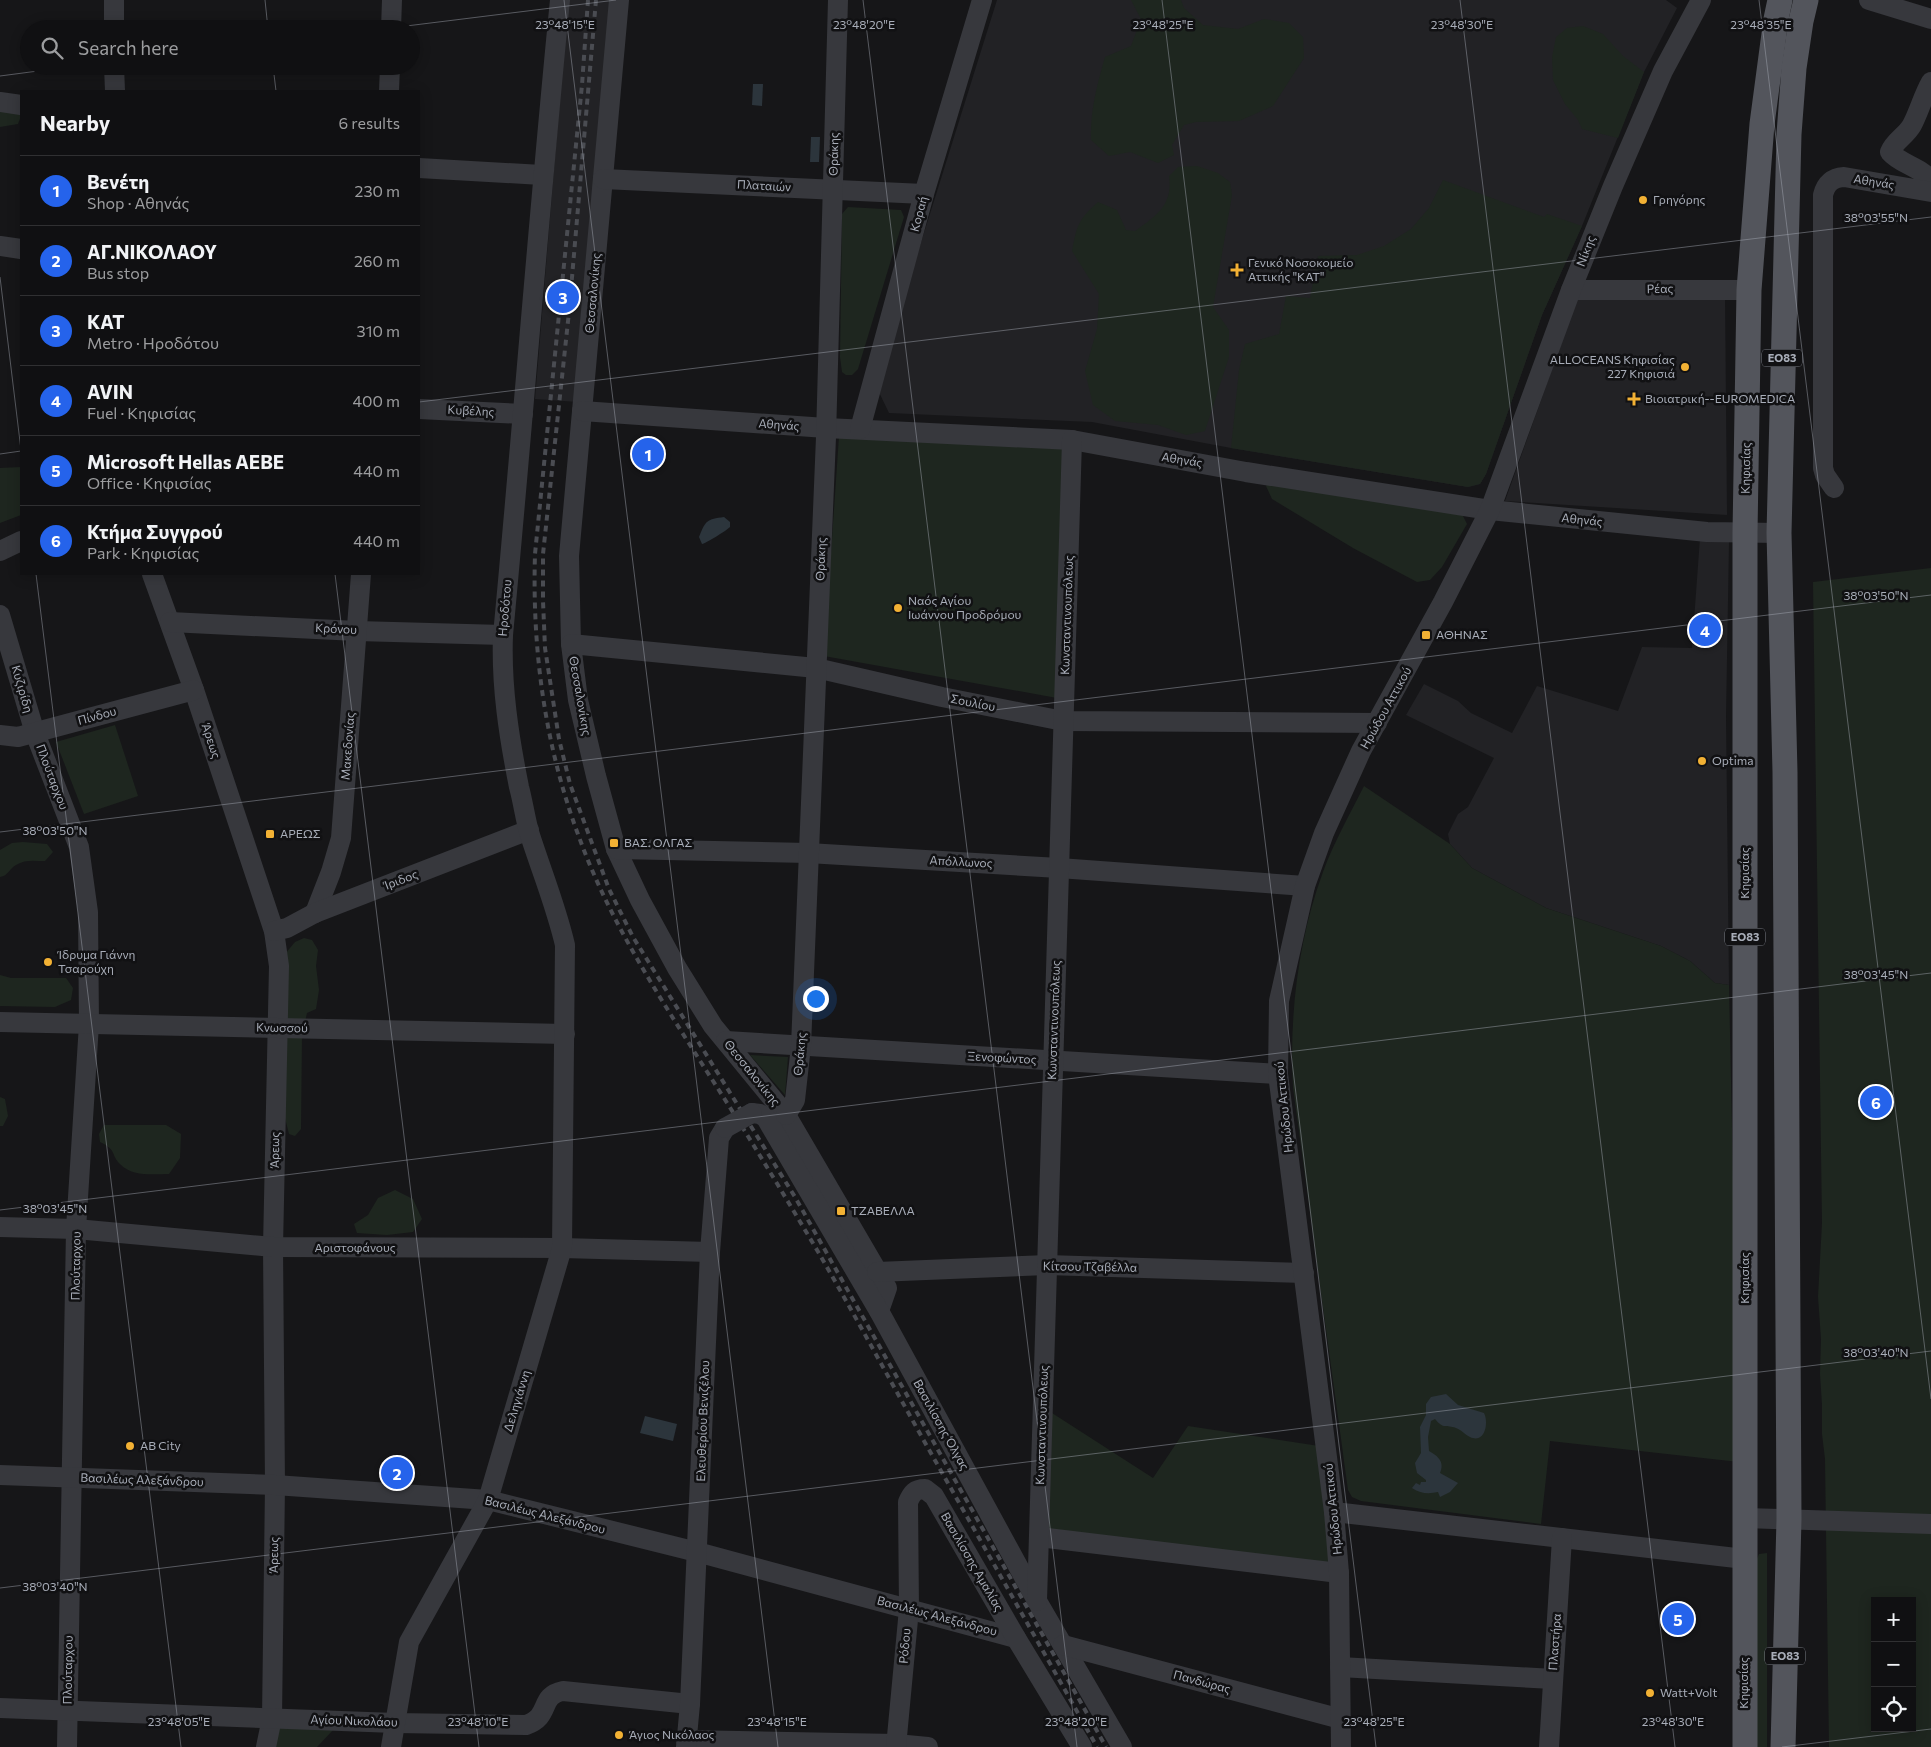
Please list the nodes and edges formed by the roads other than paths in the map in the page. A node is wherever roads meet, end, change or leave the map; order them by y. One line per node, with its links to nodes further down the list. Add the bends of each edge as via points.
1 (114, 0): 12 (street)
2 (392, 0): 13 (street)
3 (560, 0): 22 (street)
4 (619, 0): 23 (street, Θεσσαλονίκης)
5 (838, 0): 25 (street, Θράκης)
6 (982, 0): 27 (street, Κοραή)
7 (1701, 0): 30 (street, Νίκης, via 1663,71)
8 (1780, 0): 31 (main road, Κηφισίας / ΕΟ83, via 1762,124)
9 (1806, 0): 41 (main road, ΕΟ83, via 1794,68 1788,144)
10 (1870, 0): 11 (street)
11 (1931, 19)
12 (114, 20)
13 (391, 20)
14 (114, 75): 17 (street)
15 (390, 75): 18 (street)
16 (1931, 82): 24 (street, via 1912,124 1905,135 1893,144 1890,152)
17 (115, 90)
18 (389, 90)
19 (0, 102): 20 (street)
20 (20, 105)
21 (420, 168): 22 (street)
22 (542, 175): 34 (street, Ηροδότου)
23 (603, 179): 25 (street, Πλαταιών); 33 (street, Θεσσαλονίκης)
24 (1931, 182)
25 (834, 189): 27 (street, Πλαταιών); 35 (street, Θράκης)
26 (1931, 192): 38 (street, Αθηνάς, via 1844,177 1830,181 1825,187 1823,468)
27 (924, 194): 36 (street, Κοραή)
28 (0, 246): 29 (street)
29 (20, 249)
30 (1572, 290): 31 (street, Ρέας); 39 (street, Νίκης)
31 (1749, 290): 40 (main road, Κηφισίας / ΕΟ83)
32 (420, 409): 34 (street, Κυβέλης)
33 (582, 411): 35 (street, Αθηνάς); 50 (street, Θεσσαλονίκης, via 569,556)
34 (523, 414): 49 (street, Ηροδότου)
35 (826, 428): 36 (street, Αθηνάς); 51 (street, Θράκης)
36 (860, 429): 37 (street, Αθηνάς)
37 (1072, 440): 39 (street, Αθηνάς, via 1246,472); 53 (street, Κωνσταντινουπόλεως)
38 (1834, 488)
39 (1490, 510): 40 (street, Αθηνάς); 54 (street, Ηρώδου Αττικού)
40 (1745, 533): 41 (street, Αθηνάς); 89 (main road, Κηφισίας / ΕΟ83)
41 (1779, 534): 90 (main road, ΕΟ83, via 1785,782)
42 (20, 541): 43 (street)
43 (0, 551)
44 (152, 575): 47 (street, Άρεως)
45 (361, 575): 48 (street, Μακεδονίας)
46 (0, 615): 55 (street, Κυζιρίδη)
47 (170, 622): 48 (street, Κρόνου); 52 (street, Άρεως)
48 (357, 630): 49 (street, Κρόνου); 62 (street, Μακεδονίας, via 341,838)
49 (502, 635): 57 (street, Ηροδότου, via 503,690)
50 (571, 644): 51 (street, Σουλίου); 58 (street, Θεσσαλονίκης, via 578,700)
51 (816, 668): 53 (street, Σουλίου); 59 (street, Θράκης)
52 (194, 690): 55 (street, Πίνδου); 63 (street, Άρεως)
53 (1063, 722): 54 (street, Σουλίου); 60 (street, Κωνσταντινουπόλεως)
54 (1377, 723): 61 (street, Ηρώδου Αττικού, via 1324,833)
55 (35, 733): 56 (street, Πίνδου, via 18,737); 65 (street, Πλούταρχου, via 79,847 88,912)
56 (0, 735)
57 (529, 830): 62 (street, Ίριδος); 67 (street, Ηροδότου, via 565,945)
58 (616, 849): 59 (street, Απόλλωνος); 68 (street, Θεσσαλονίκης, via 677,968)
59 (808, 853): 60 (street, Απόλλωνος); 69 (street, Θράκης)
60 (1059, 868): 61 (street, Απόλλωνος); 70 (street, Κωνσταντινουπόλεως)
61 (1305, 886): 71 (street, Ηρώδου Αττικού, via 1279,1001)
62 (315, 913): 63 (street, Ίριδος)
63 (274, 931): 66 (street, Άρεως, via 279,966)
64 (0, 1022): 65 (street, Κνωσσού)
65 (89, 1024): 66 (street, Κνωσσού); 75 (street, Πλούταρχου)
66 (277, 1028): 67 (street, Κνωσσού); 76 (street, Άρεως)
67 (565, 1034): 77 (street, Δεληγιάννη)
68 (726, 1041): 69 (street, Ξενοφώντος); 73 (street, Θεσσαλονίκης)
69 (801, 1046): 70 (street, Ξενοφώντος); 73 (street, Θράκης, via 796,1100)
70 (1053, 1061): 71 (street, Ξενοφώντος); 79 (street, Κωνσταντινουπόλεως)
71 (1278, 1074): 81 (street, Ηρώδου Αττικού)
72 (752, 1113): 78 (street, Ελευθερίου Βενιζέλου, bridge, via 725,1128 719,1138); 82 (street, Βασιλίσσης Όλγας, via 766,1118)
73 (786, 1115): 80 (street, Θεσσαλονίκης)
74 (0, 1227): 75 (street, Αριστοφάνους)
75 (76, 1230): 76 (street, Αριστοφάνους); 84 (street, Πλούταρχου)
76 (273, 1247): 77 (street, Αριστοφάνους); 85 (street, Άρεως)
77 (562, 1248): 78 (street, Αριστοφάνους); 87 (street, Δεληγιάννη)
78 (710, 1252): 94 (street, Ελευθερίου Βενιζέλου)
79 (1047, 1265): 80 (street, Κίτσου Τζαβέλλα); 81 (street, Κίτσου Τζαβέλλα); 92 (street, Κωνσταντινουπόλεως)
80 (877, 1272): 82 (street, Θεσσαλονίκης, via 887,1288)
81 (1304, 1273): 88 (street, Ηρώδου Αττικού)
82 (879, 1311): 97 (street, Βασιλίσσης Όλγας)
83 (0, 1475): 84 (street, Βασιλέως Αλεξάνδρου)
84 (73, 1477): 85 (street, Βασιλέως Αλεξάνδρου); 105 (street, Πλούταρχου)
85 (275, 1485): 87 (street, Βασιλέως Αλεξάνδρου); 106 (street, Άρεως)
86 (918, 1489): 98 (street, Ρόδου, via 908,1502); 99 (street, Βασιλίσσης Αμαλίας, via 925,1489 934,1496)
87 (488, 1500): 94 (street, Βασιλέως Αλεξάνδρου); 108 (street, Δεληγιάννη, via 409,1642)
88 (1334, 1512): 93 (street); 96 (street, Ηρώδου Αττικού)
89 (1745, 1518): 90 (street); 95 (main road, Κηφισίας / ΕΟ83)
90 (1789, 1519): 91 (street); 120 (main road, ΕΟ83)
91 (1931, 1524)
92 (1038, 1537): 96 (street); 97 (street, Κωνσταντινουπόλεως)
93 (1562, 1538): 95 (street); 102 (street, Πλαστήρα)
94 (697, 1552): 98 (street, Βασιλέως Αλεξάνδρου); 103 (street, Ελευθερίου Βενιζέλου)
95 (1745, 1559): 119 (main road, Κηφισίας / ΕΟ83)
96 (1339, 1573): 101 (street, Ηρώδου Αττικού)
97 (1037, 1601): 100 (street, Βασιλίσσης Όλγας)
98 (908, 1609): 99 (street, Βασιλέως Αλεξάνδρου); 110 (street, Ρόδου)
99 (1016, 1638): 115 (street, Βασιλίσσης Αμαλίας)
100 (1063, 1645): 107 (street, Πανδώρας); 116 (street, Βασιλίσσης Όλγας)
101 (1340, 1667): 102 (street); 107 (street, Ηρώδου Αττικού)
102 (1553, 1679): 118 (street, Πλαστήρα)
103 (690, 1704): 108 (street, Αγίου Νικολάου, via 563,1691 549,1697 540,1718 526,1725); 109 (street, Ελευθερίου Βενιζέλου)
104 (0, 1708): 105 (street, Αγίου Νικολάου)
105 (67, 1710): 106 (street, Αγίου Νικολάου); 111 (street, Πλούταρχου)
106 (272, 1718): 108 (street, Αγίου Νικολάου); 112 (street, Άρεως)
107 (1342, 1719): 117 (street, Ηρώδου Αττικού)
108 (395, 1723): 113 (street, Δεληγιάννη)
109 (686, 1743): 110 (street)
110 (896, 1746): 114 (street)
111 (67, 1747)
112 (266, 1747)
113 (391, 1747)
114 (928, 1747)
115 (1082, 1747)
116 (1122, 1747)
117 (1341, 1747)
118 (1549, 1747)
119 (1745, 1747)
120 (1783, 1747)

